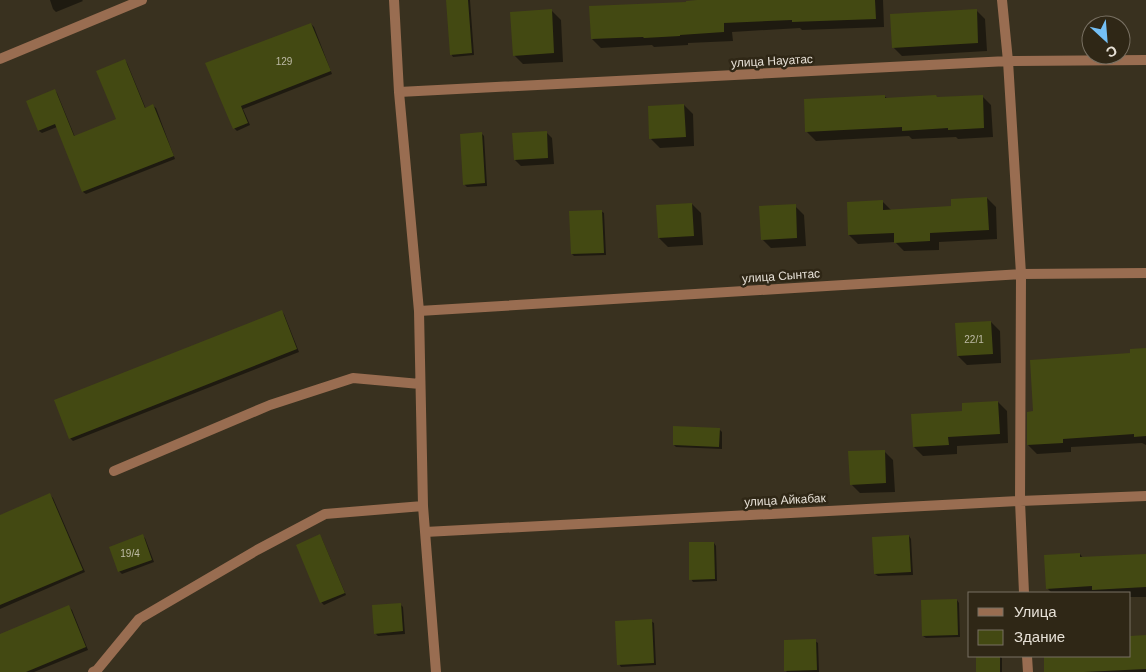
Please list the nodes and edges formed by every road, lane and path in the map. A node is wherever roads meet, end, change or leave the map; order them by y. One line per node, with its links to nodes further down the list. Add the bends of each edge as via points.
1 (142, 0): 4 (street)
2 (394, 0): 7 (street)
3 (1002, 0): 6 (street)
4 (0, 60)
5 (1146, 60): 6 (street, улица Науатас)
6 (1008, 62): 7 (street, улица Науатас); 9 (street)
7 (399, 92): 10 (street)
8 (1146, 273): 9 (street, улица Сынтас)
9 (1021, 274): 10 (street, улица Сынтас); 14 (street)
10 (418, 311): 11 (street)
11 (420, 384): 12 (street, via 353,378 270,405); 15 (street)
12 (114, 471)
13 (1146, 496): 14 (street, улица Айкабак)
14 (1020, 501): 16 (street, улица Айкабак); 17 (street)
15 (423, 506): 16 (street); 19 (street, via 325,514 139,619)
16 (425, 532): 20 (street)
17 (1024, 592)
18 (1027, 657): 21 (street)
19 (93, 672)
20 (436, 672)
21 (1028, 672)

